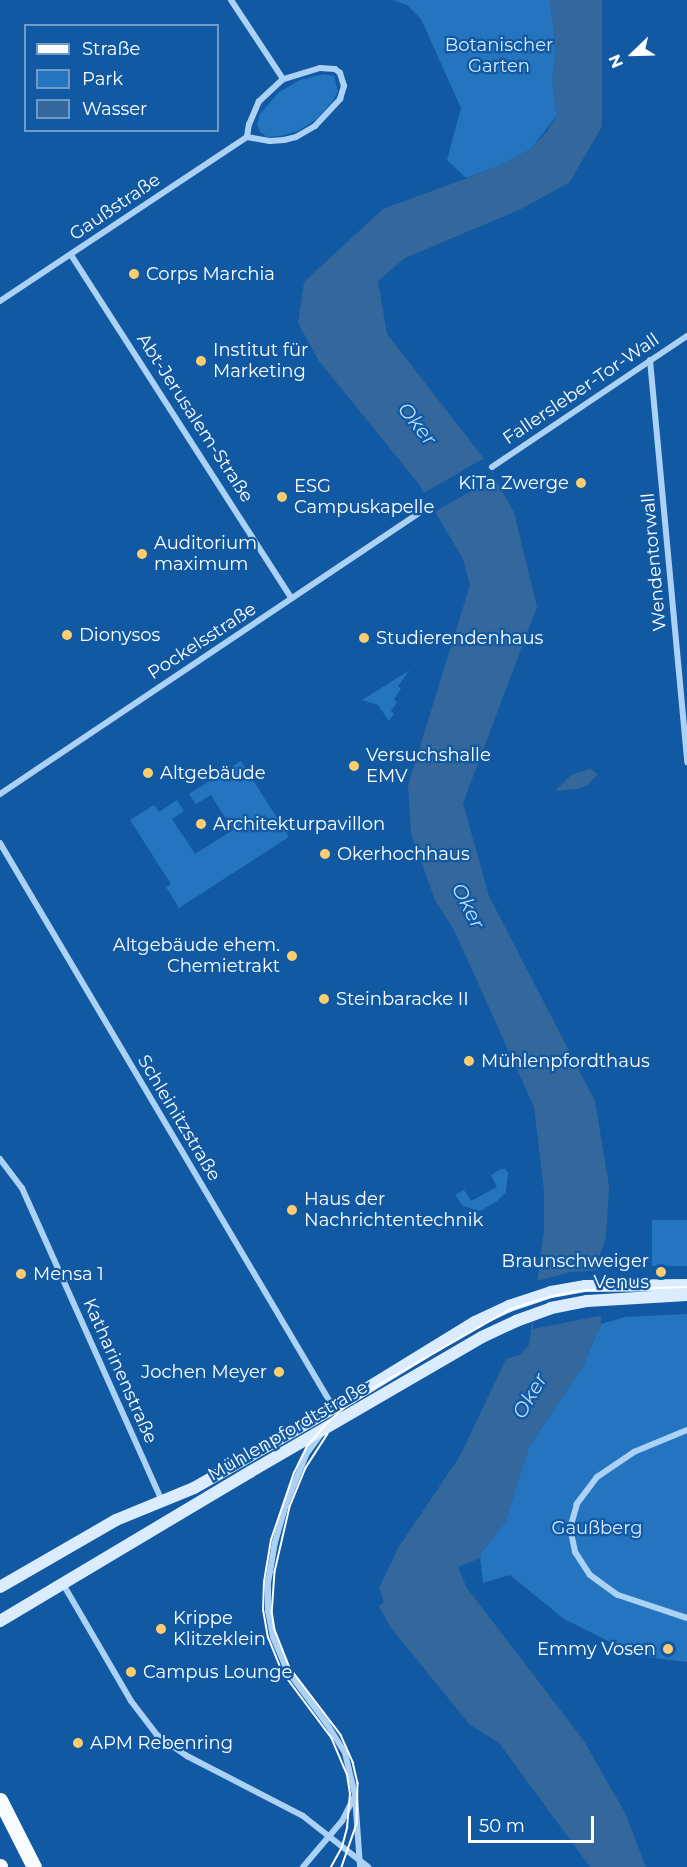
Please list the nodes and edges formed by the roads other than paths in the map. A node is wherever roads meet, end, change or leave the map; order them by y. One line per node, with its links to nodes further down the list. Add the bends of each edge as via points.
1 (231, 0): 2 (street)
2 (283, 79): 3 (street, via 259,101); 3 (street, via 329,68 340,73 344,91 326,117 296,137 270,141)
3 (247, 137): 4 (street, Gaußstraße)
4 (71, 255): 5 (street, Gaußstraße); 10 (street, Abt-Jerusalem-Straße)
5 (0, 301)
6 (687, 336): 7 (street, Fallersleber-Tor-Wall)
7 (650, 360): 8 (street, Fallersleber-Tor-Wall); 11 (street, Wendentorwall)
8 (492, 467)
9 (419, 513): 10 (street, Pockelsstraße)
10 (291, 598): 12 (street, Pockelsstraße)
11 (687, 762)
12 (0, 794)
13 (0, 843): 17 (street, Schleinitzstraße)
14 (0, 1159): 20 (street, Katharinenstraße, via 22,1188)
15 (687, 1285): 17 (main road, Mühlenpfordtstraße, via 604,1285 534,1297 475,1322)
16 (687, 1295): 19 (main road, Mühlenpfordtstraße, via 570,1304 534,1314 482,1337)
17 (333, 1407): 20 (main road, Mühlenpfordtstraße, via 194,1488)
18 (687, 1430): 23 (street, via 634,1452 597,1477 577,1504 570,1528 575,1552 590,1575 618,1595)
19 (323, 1431): 21 (main road, Mühlenpfordtstraße); 25 (street, via 306,1455 286,1504 268,1583 268,1611 287,1670 345,1753)
20 (162, 1501): 22 (main road, Mühlenpfordtstraße, via 116,1520)
21 (63, 1584): 24 (main road, Mühlenpfordtstraße); 27 (street, via 131,1701 157,1735 186,1756 303,1816)
22 (0, 1587)
23 (687, 1618)
24 (0, 1621)
25 (355, 1795): 27 (street); 28 (street)
26 (0, 1800): 29 (main road)
27 (329, 1836): 28 (street); 30 (street)
28 (360, 1864): 31 (street)
29 (34, 1867)
30 (303, 1867)
31 (368, 1867)

